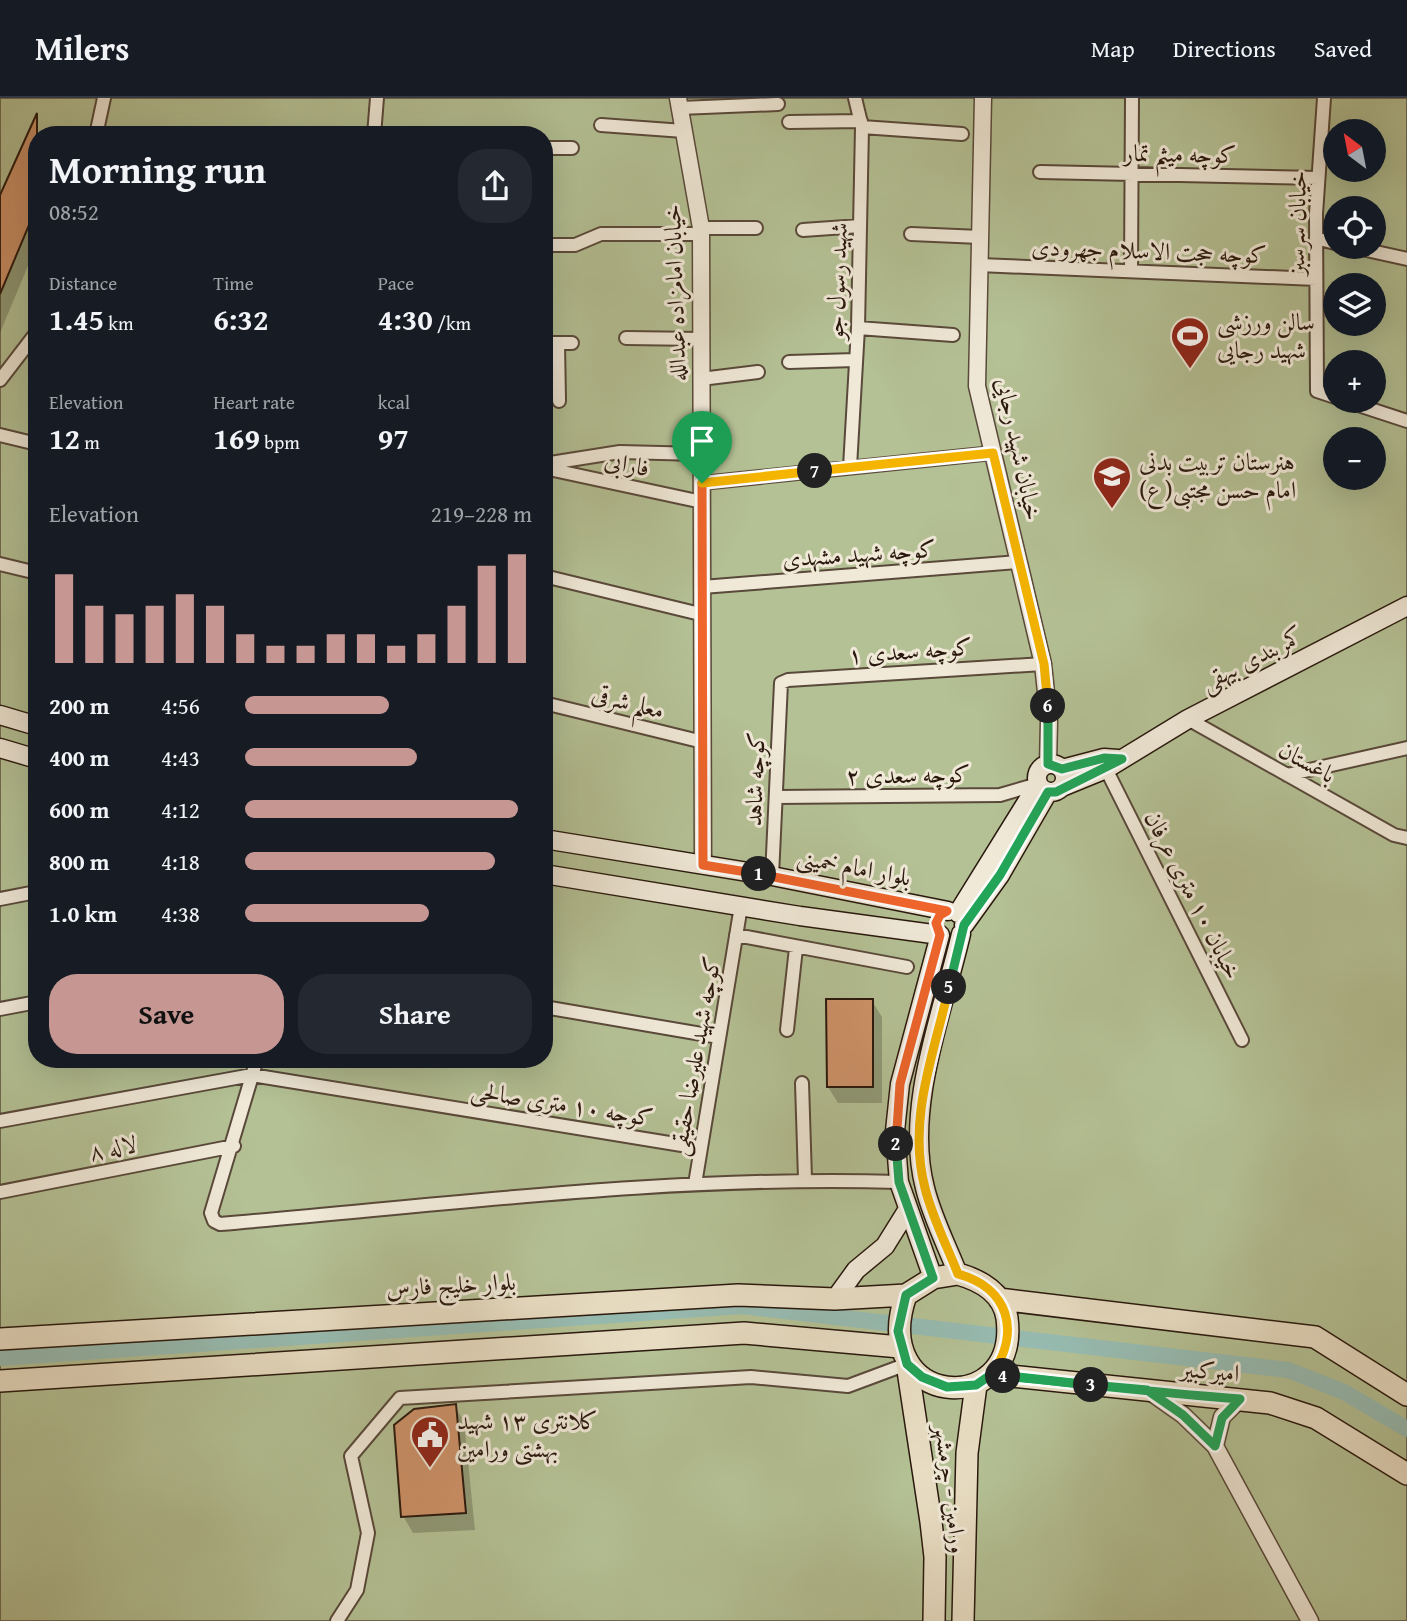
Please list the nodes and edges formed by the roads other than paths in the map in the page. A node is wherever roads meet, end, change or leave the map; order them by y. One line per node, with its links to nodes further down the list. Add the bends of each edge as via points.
1 (104, 98): 12 (street)
2 (377, 98): 13 (street)
3 (855, 98): 10 (street, شهید رسول جو)
4 (983, 98): 26 (street, خیابان شهید رجایی)
5 (1132, 98): 19 (street)
6 (1323, 98): 20 (street, خیابان سرسبز)
7 (679, 103): 8 (street); 14 (street, خیابان امامزاده عبدالله)
8 (778, 104)
9 (789, 122): 10 (street)
10 (862, 124): 15 (street); 21 (street, شهید رسول جو)
11 (601, 125): 14 (street)
12 (98, 126)
13 (375, 126)
14 (684, 131): 24 (street, خیابان امامزاده عبدالله)
15 (962, 134)
16 (553, 148): 17 (street)
17 (572, 148)
18 (1041, 172): 19 (street, کوچه میثم تمار)
19 (1133, 174): 20 (street, کوچه میثم تمار); 33 (street)
20 (1318, 178): 27 (street, خیابان سرسبز)
21 (860, 226): 23 (street); 35 (street, شهید رسول جو)
22 (756, 228): 24 (street)
23 (803, 230)
24 (701, 231): 29 (street, via 601,234 584,242); 38 (street, خیابان امامزاده عبدالله)
25 (911, 234): 26 (street)
26 (980, 236): 32 (street, خیابان شهید رجایی)
27 (1316, 238): 28 (street); 34 (street, خیابان سرسبز)
28 (1323, 240)
29 (553, 244)
30 (1386, 254): 31 (street)
31 (1407, 259)
32 (979, 265): 33 (street, کوچه حجت الاسلام جهرودی); 54 (street, خیابان شهید رجایی, via 977,386)
33 (1130, 271): 34 (street, کوچه حجت الاسلام جهرودی)
34 (1316, 279): 48 (street, خیابان سرسبز, via 1317,391)
35 (858, 328): 36 (street); 43 (street, شهید رسول جو)
36 (953, 335)
37 (626, 338): 38 (street)
38 (701, 339): 46 (street, خیابان امامزاده عبدالله)
39 (553, 343): 40 (street)
40 (558, 343): 41 (street); 49 (street)
41 (572, 343)
42 (28, 344): 47 (street)
43 (855, 360): 44 (street); 57 (street, شهید رسول جو)
44 (789, 362)
45 (758, 372): 46 (street)
46 (701, 379): 55 (street, خیابان امامزاده عبدالله)
47 (0, 380)
48 (1323, 393)
49 (559, 401)
50 (1383, 413): 51 (street)
51 (1407, 421)
52 (0, 435): 53 (street)
53 (28, 442)
54 (993, 453): 57 (street); 61 (street, خیابان شهید رجایی)
55 (701, 454): 56 (street, فارابی, via 620,452); 59 (street, خیابان امامزاده عبدالله)
56 (553, 464)
57 (850, 467): 59 (street)
58 (553, 468): 60 (street, فارابی)
59 (702, 483): 60 (street, خیابان امامزاده عبدالله)
60 (702, 502): 65 (street, خیابان امامزاده عبدالله)
61 (1019, 562): 65 (street, کوچه شهید مشهدی); 68 (street, خیابان شهید رجایی)
62 (0, 564): 63 (street)
63 (28, 571)
64 (553, 578): 67 (street)
65 (702, 587): 67 (street, خیابان امامزاده عبدالله)
66 (1407, 606): 72 (main road, کمربندی بیهقی)
67 (700, 614): 74 (street, خیابان امامزاده عبدالله)
68 (1044, 664): 69 (street, کوچه سعدی ۱); 79 (street, خیابان شهید رجایی)
69 (781, 683): 83 (street, کوچه شاهد)
70 (553, 705): 74 (street, معلم شرقی)
71 (0, 715): 73 (main road)
72 (1188, 719): 78 (main road, کمربندی بیهقی); 81 (street, باغستان)
73 (28, 723)
74 (703, 742): 86 (street, خیابان امامزاده عبدالله)
75 (0, 748): 77 (main road)
76 (1407, 748): 81 (street)
77 (28, 756)
78 (1122, 759): 79 (main road, کمربندی بیهقی); 80 (main road, کمربندی بیهقی)
79 (1055, 766): 82 (main road, via 1066,780); 82 (main road, via 1039,769)
80 (1106, 769): 82 (main road, کمربندی بیهقی); 102 (street, خیابان ۱۰ متری عرفان)
81 (1287, 775): 84 (street, باغستان)
82 (1049, 788): 83 (street, کوچه سعدی ۲, via 1000,795); 92 (main road, via 1000,875)
83 (776, 797): 88 (street, کوچه شاهد)
84 (1403, 835)
85 (553, 840): 86 (main road, بلوار امام خمینی)
86 (703, 865): 88 (main road, بلوار امام خمینی)
87 (553, 875): 91 (main road)
88 (772, 876): 92 (main road, بلوار امام خمینی)
89 (28, 894): 90 (street)
90 (0, 899)
91 (741, 906): 93 (street, کوچه شهید علیرضا حقیقی); 94 (main road)
92 (958, 921): 94 (main road, via 953,939); 94 (main road, via 937,919); 114 (main road, via 919,1122 925,1188)
93 (736, 935): 95 (street); 101 (street, کوچه شهید علیرضا حقیقی)
94 (940, 935): 110 (main road, via 900,1084 895,1130)
95 (796, 948): 96 (street); 100 (street)
96 (907, 967)
97 (28, 1004): 98 (street)
98 (0, 1009)
99 (553, 1009): 101 (street)
100 (787, 1031)
101 (719, 1037): 108 (street, کوچه شهید علیرضا حقیقی)
102 (1242, 1040)
103 (254, 1068): 104 (street)
104 (252, 1075): 106 (street, کوچه ۱۰ متری صالحی); 107 (street); 108 (street, کوچه ۱۰ متری صالحی)
105 (802, 1083): 109 (street)
106 (0, 1122)
107 (234, 1146): 111 (street, via 211,1213 220,1224); 112 (street, لاله ۸)
108 (700, 1148): 111 (street, کوچه شهید علیرضا حقیقی)
109 (805, 1179): 110 (street); 111 (street)
110 (899, 1182): 113 (main road)
111 (695, 1184)
112 (0, 1192)
113 (908, 1209): 115 (main road); 116 (main road, via 885,1246 856,1270)
114 (958, 1274): 115 (main road); 117 (main road, via 973,1278)
115 (933, 1278): 118 (main road)
116 (835, 1298): 118 (main road, بلوار خلیج فارس); 119 (main road, بلوار خلیج فارس, via 738,1295)
117 (999, 1298): 120 (main road, via 1006,1314 1007,1337 1001,1361); 123 (main road, امیرکبیر, via 1315,1337)
118 (902, 1330): 120 (main road, via 936,1384 960,1387); 121 (main road, via 744,1333); 127 (street, via 848,1386 751,1377 400,1398 351,1455 368,1533 357,1590); 128 (main road, ورامین - چرمشهر, via 934,1545)
119 (0, 1339)
120 (984, 1380): 122 (main road, امیرکبیر); 129 (main road, ورامین - چرمشهر, via 967,1453)
121 (0, 1381)
122 (1147, 1390): 124 (main road, امیرکبیر); 125 (street, via 1183,1415)
123 (1407, 1395)
124 (1240, 1399): 125 (street, via 1222,1418); 126 (main road, امیرکبیر, via 1316,1418)
125 (1215, 1446): 130 (street)
126 (1407, 1474)
127 (337, 1621)
128 (934, 1621)
129 (963, 1621)
130 (1310, 1621)

